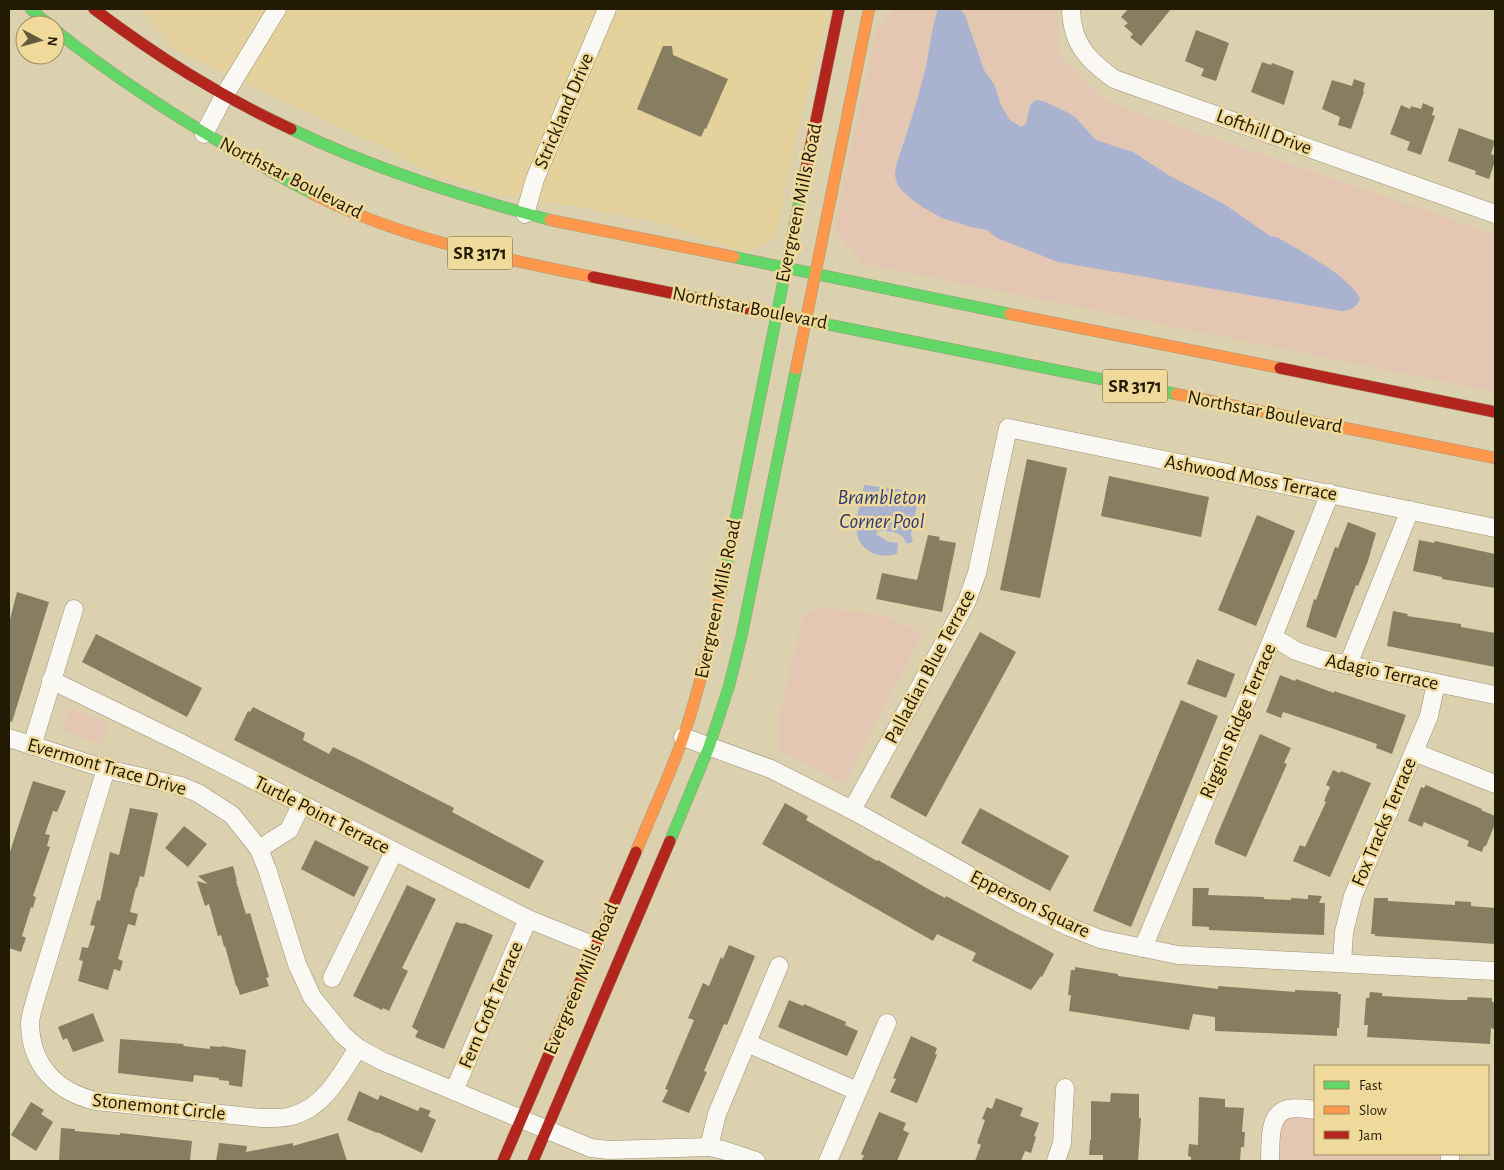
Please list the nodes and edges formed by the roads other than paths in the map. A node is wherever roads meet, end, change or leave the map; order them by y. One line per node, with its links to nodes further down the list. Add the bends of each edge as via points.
1 (94, 9): 8 (main road, SR 3171, via 153,53)
2 (277, 9): 8 (street)
3 (606, 9): 10 (street, Strickland Drive, via 535,179)
4 (839, 9): 12 (main road, Evergreen Mills Road)
5 (869, 9): 13 (main road, Evergreen Mills Road)
6 (1071, 9): 11 (street, Lofthill Drive, via 1072,27 1084,52 1114,79)
7 (65, 37): 9 (main road, Northstar Boulevard / SR 3171, via 138,92)
8 (224, 96): 9 (street); 10 (main road, SR 3171, via 366,163)
9 (204, 134): 14 (main road, Northstar Boulevard / SR 3171, via 318,196 409,233 523,263)
10 (525, 214): 12 (main road, SR 3171)
11 (1495, 214)
12 (786, 267): 13 (main road, SR 3171); 14 (main road, Evergreen Mills Road)
13 (814, 274): 15 (main road, Evergreen Mills Road); 16 (main road, SR 3171)
14 (776, 314): 15 (main road, Northstar Boulevard / SR 3171); 28 (main road, Evergreen Mills Road, via 709,649)
15 (805, 319): 18 (main road, Northstar Boulevard / SR 3171); 31 (main road, Evergreen Mills Road, via 742,634)
16 (1495, 412)
17 (1008, 428): 19 (street, Ashwood Moss Terrace); 36 (street, Palladian Blue Terrace, via 977,574 967,601)
18 (1495, 458)
19 (1330, 493): 20 (street, Ashwood Moss Terrace); 23 (street, Riggins Ridge Terrace)
20 (1410, 510): 21 (street, Ashwood Moss Terrace); 24 (street)
21 (1495, 528)
22 (74, 609): 25 (street)
23 (1273, 637): 24 (street, Adagio Terrace, via 1296,651); 41 (street, Riggins Ridge Terrace)
24 (1348, 665): 26 (street, Adagio Terrace)
25 (52, 680): 30 (street); 35 (street, Turtle Point Terrace)
26 (1436, 683): 27 (street, Adagio Terrace); 32 (street, Fox Tracks Terrace, via 1429,716)
27 (1495, 695)
28 (683, 737): 31 (street, Epperson Square); 40 (main road, Evergreen Mills Road)
29 (9, 738): 30 (street, Evermont Trace Drive)
30 (32, 746): 33 (street, Evermont Trace Drive)
31 (709, 747): 36 (street, Epperson Square, via 771,769); 54 (main road, Evergreen Mills Road)
32 (1414, 752): 34 (street); 42 (street, Fox Tracks Terrace, via 1353,896 1344,932)
33 (106, 769): 37 (street, Evermont Trace Drive, via 161,780 198,793 232,815); 48 (street, Stonemont Circle, via 34,1001 30,1022 32,1043 46,1074 80,1098 96,1101 282,1118 308,1109 323,1098)
34 (1495, 784)
35 (301, 805): 37 (street, via 289,830); 38 (street, Turtle Point Terrace)
36 (852, 810): 41 (street, Epperson Square, via 1070,927 1100,939)
37 (259, 849): 48 (street, Evermont Trace Drive, via 302,978 326,1015)
38 (394, 852): 39 (street, Turtle Point Terrace); 45 (street)
39 (528, 919): 40 (street, Turtle Point Terrace); 50 (street, Fern Croft Terrace)
40 (594, 946): 53 (main road, Evergreen Mills Road)
41 (1143, 948): 42 (street, Epperson Square, via 1178,955)
42 (1342, 963): 44 (street, Epperson Square)
43 (779, 966): 47 (street)
44 (1495, 971)
45 (332, 978)
46 (887, 1023): 51 (street)
47 (748, 1043): 51 (street); 55 (street, via 717,1114)
48 (358, 1048): 50 (street, Evermont Trace Drive)
49 (1065, 1088): 60 (street, via 1062,1143)
50 (454, 1091): 53 (street, Evermont Trace Drive)
51 (857, 1091): 59 (street)
52 (1314, 1110): 61 (street, via 1289,1109 1278,1115 1272,1127)
53 (521, 1118): 54 (street, Evermont Trace Drive); 56 (main road, Evergreen Mills Road)
54 (546, 1130): 55 (street, Evermont Trace Drive, via 591,1148 609,1150); 57 (main road, Evergreen Mills Road)
55 (709, 1147): 58 (street, Evermont Trace Drive)
56 (503, 1161)
57 (534, 1161)
58 (756, 1161)
59 (828, 1161)
60 (1056, 1161)
61 (1270, 1161)

